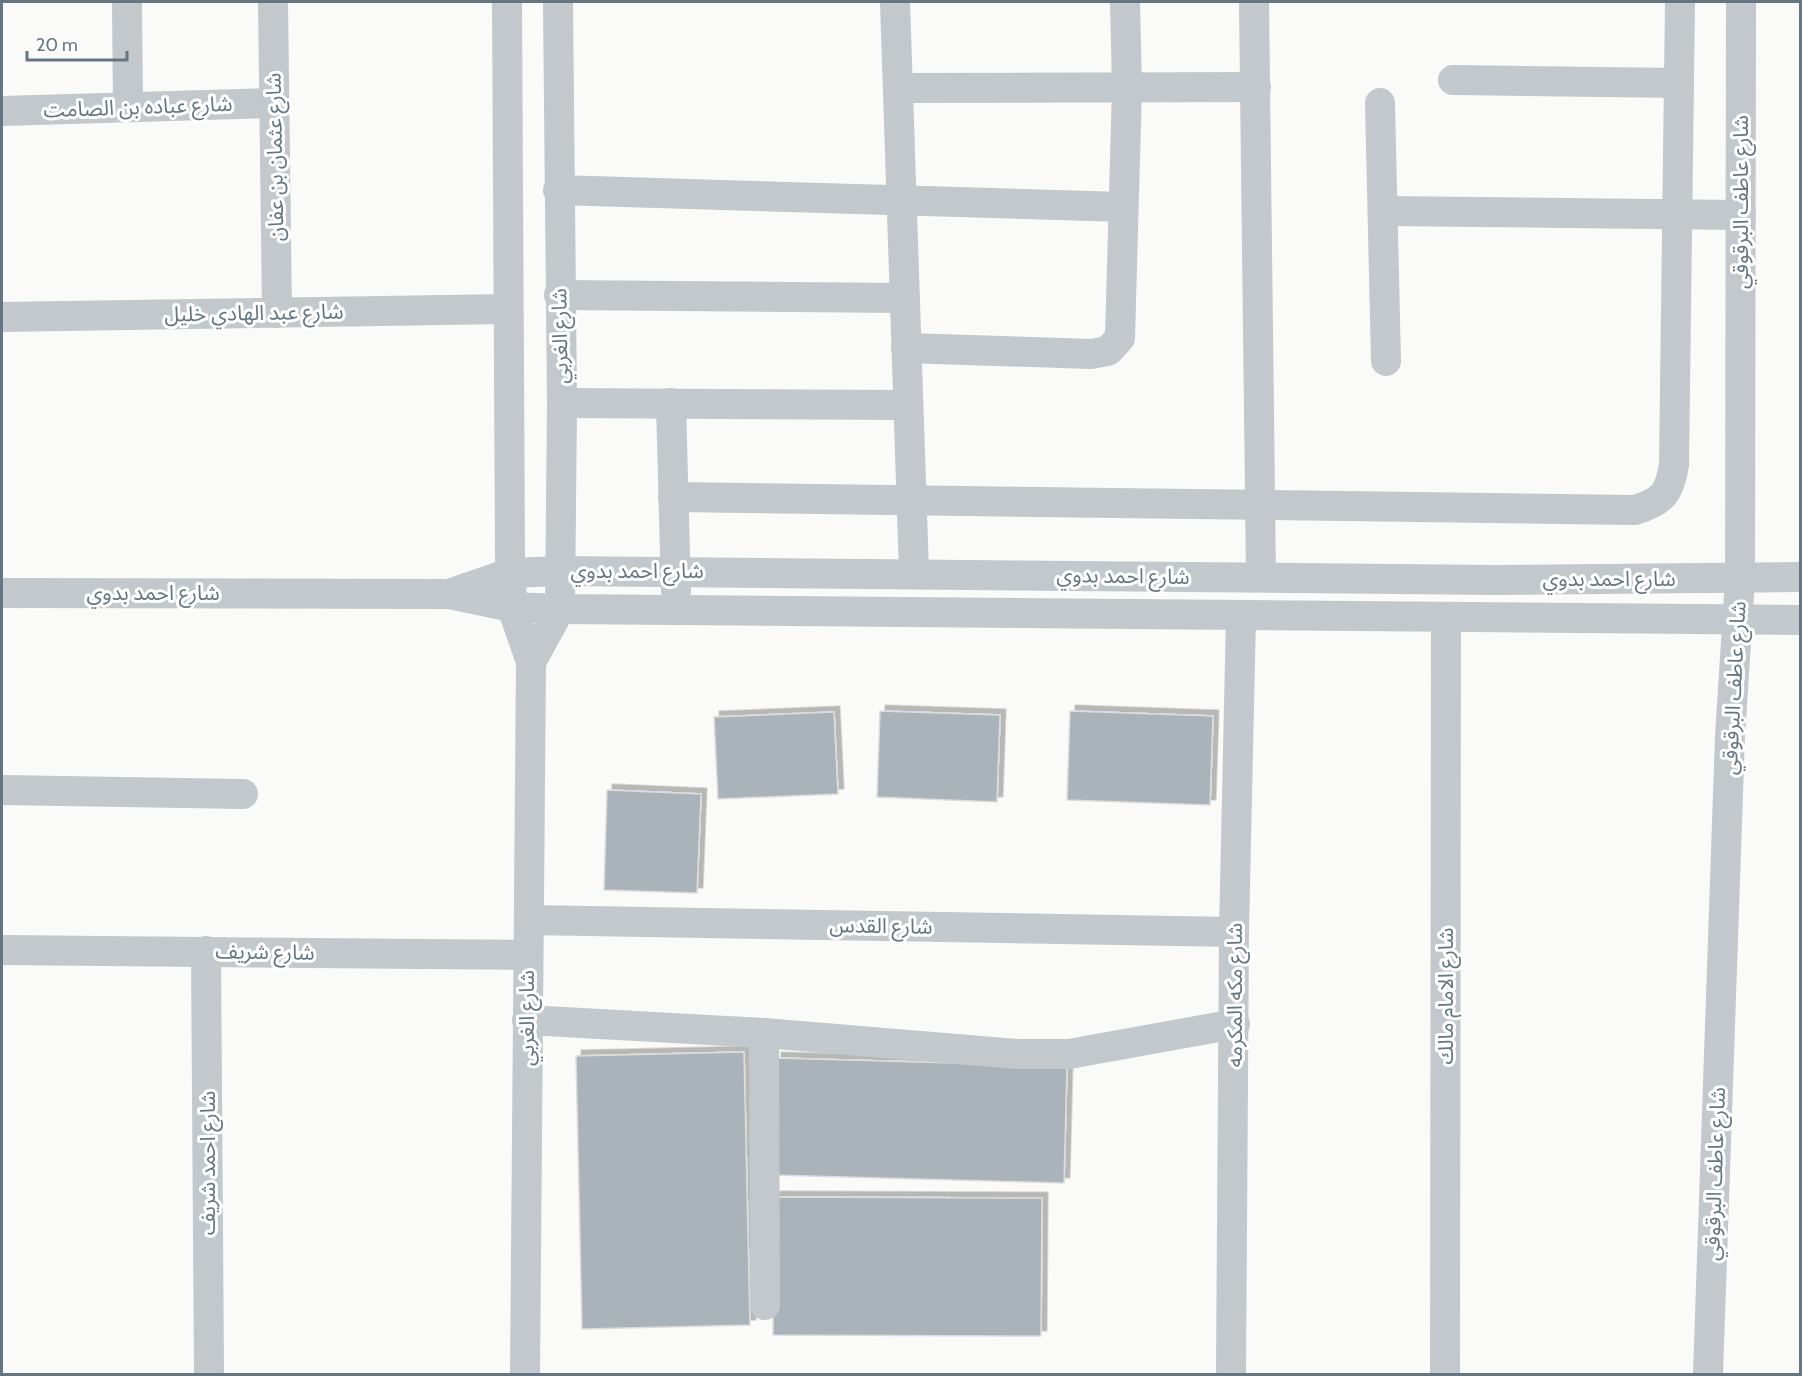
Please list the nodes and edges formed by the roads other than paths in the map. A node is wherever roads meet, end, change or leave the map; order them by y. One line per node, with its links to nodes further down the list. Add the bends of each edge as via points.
1 (127, 2): 17 (street)
2 (273, 2): 15 (street, شارع عثمان بن عفان)
3 (507, 2): 27 (street, شارع الغربي)
4 (558, 2): 19 (street, شارع الغربي)
5 (895, 2): 13 (street)
6 (1125, 2): 14 (street)
7 (1254, 2): 12 (street)
8 (1680, 2): 11 (street)
9 (1741, 2): 24 (street, شارع عاطف البرقوقي)
10 (1453, 80): 11 (street)
11 (1679, 83): 23 (street)
12 (1256, 87): 14 (street); 37 (street)
13 (898, 88): 14 (street); 20 (street)
14 (1127, 88): 21 (street)
15 (274, 103): 17 (street, شارع عباده بن الصامت); 28 (street, شارع عثمان بن عفان)
16 (1380, 103): 22 (street)
17 (128, 107): 18 (street, شارع عباده بن الصامت)
18 (2, 111)
19 (558, 190): 20 (street); 25 (street, شارع الغربي)
20 (900, 202): 21 (street); 26 (street)
21 (1123, 207): 30 (street, via 1122,322 1120,338 1108,351 1091,354)
22 (1383, 211): 23 (street); 31 (street)
23 (1678, 213): 24 (street); 37 (street, via 1674,465 1670,486 1656,503 1635,510)
24 (1741, 215): 44 (street, شارع عاطف البرقوقي)
25 (559, 295): 26 (street); 32 (street, شارع الغربي)
26 (905, 298): 30 (street)
27 (507, 309): 28 (street, شارع عبد الهادي خليل); 40 (street, شارع الغربي)
28 (277, 313): 29 (street, شارع عبد الهادي خليل)
29 (2, 317)
30 (906, 348): 34 (street)
31 (1386, 361)
32 (562, 403): 33 (street); 38 (street, شارع الغربي)
33 (671, 403): 34 (street); 35 (street)
34 (908, 405): 36 (street)
35 (673, 497): 36 (street); 39 (street)
36 (911, 501): 37 (street); 41 (street)
37 (1259, 505): 42 (street)
38 (561, 571): 39 (street, شارع احمد بدوي); 40 (street, شارع احمد بدوي); 48 (street, شارع الغربي)
39 (675, 571): 41 (street, شارع احمد بدوي); 49 (street)
40 (510, 573): 46 (street, شارع احمد بدوي); 47 (street, شارع الغربي)
41 (914, 573): 42 (street, شارع احمد بدوي)
42 (1261, 577): 44 (street, شارع احمد بدوي)
43 (1800, 577): 44 (street, شارع احمد بدوي)
44 (1740, 579): 52 (street, شارع عاطف البرقوقي)
45 (2, 593): 46 (street, شارع احمد بدوي)
46 (449, 594): 47 (street, شارع احمد بدوي)
47 (512, 608): 48 (street, شارع احمد بدوي); 54 (street, شارع الغربي)
48 (560, 609): 49 (street, شارع احمد بدوي); 54 (street, شارع الغربي)
49 (676, 609): 50 (street, شارع احمد بدوي)
50 (1241, 616): 51 (street, شارع احمد بدوي); 58 (street, شارع مكه المكرمه)
51 (1446, 618): 52 (street, شارع احمد بدوي); 69 (street, شارع الامام مالك)
52 (1738, 620): 53 (street, شارع احمد بدوي); 70 (street, شارع عاطف البرقوقي, via 1730,736)
53 (1800, 620)
54 (531, 662): 57 (street, شارع الغربي)
55 (2, 790): 56 (street)
56 (243, 794)
57 (529, 920): 58 (street, شارع القدس); 61 (street, شارع الغربي)
58 (1234, 932): 63 (street, شارع مكه المكرمه)
59 (2, 950): 60 (street, شارع شريف)
60 (206, 951): 61 (street, شارع شريف); 66 (street, شارع احمد شريف)
61 (528, 955): 62 (street, شارع الغربي)
62 (527, 1020): 64 (street); 67 (street, شارع الغربي)
63 (1235, 1024): 64 (street, via 1070,1054); 68 (street, شارع مكه المكرمه)
64 (764, 1034): 65 (street)
65 (765, 1305)
66 (209, 1374)
67 (525, 1374)
68 (1231, 1374)
69 (1445, 1374)
70 (1708, 1374)

